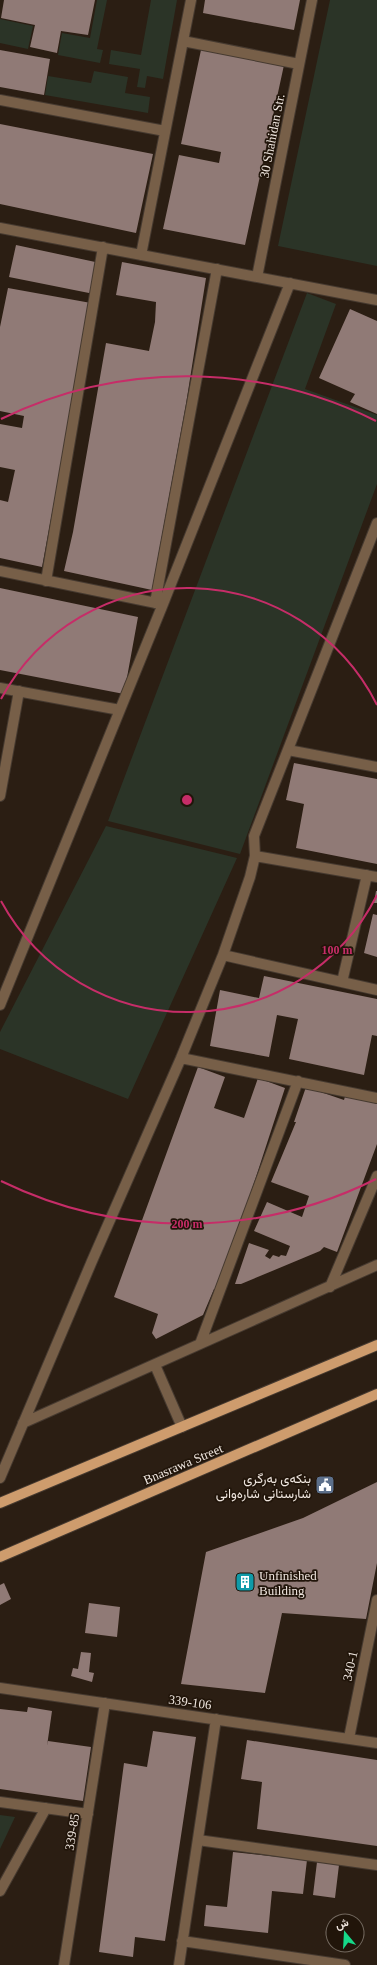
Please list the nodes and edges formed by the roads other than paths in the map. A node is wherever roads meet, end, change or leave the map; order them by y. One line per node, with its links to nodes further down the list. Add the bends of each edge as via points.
1 (191, 0): 3 (street)
2 (312, 0): 4 (street, 30 Shahidan Str.)
3 (182, 41): 4 (street); 6 (street)
4 (299, 64): 11 (street, 30 Shahidan Str.)
5 (0, 100): 6 (street)
6 (165, 131): 9 (street)
7 (0, 228): 8 (street)
8 (103, 247): 9 (street); 16 (street)
9 (141, 255): 10 (street)
10 (217, 269): 11 (street); 17 (street)
11 (257, 277): 12 (street)
12 (290, 283): 13 (street); 17 (street)
13 (377, 300)
14 (376, 529): 21 (street)
15 (0, 571): 16 (street)
16 (46, 581): 17 (street)
17 (159, 604): 20 (street)
18 (0, 688): 19 (street)
19 (19, 691): 20 (street); 23 (street)
20 (120, 710): 29 (street)
21 (288, 750): 22 (street); 24 (street, via 254,836)
22 (377, 767)
23 (0, 796)
24 (255, 856): 25 (street); 26 (street)
25 (372, 876): 27 (street)
26 (223, 955): 27 (street); 30 (street)
27 (342, 982): 28 (street)
28 (377, 990)
29 (1, 999)
30 (181, 1058): 31 (street); 40 (street)
31 (298, 1081): 32 (street); 36 (street)
32 (377, 1098)
33 (377, 1176): 35 (street)
34 (377, 1265): 35 (street)
35 (330, 1287): 36 (street)
36 (200, 1344): 38 (street)
37 (377, 1345): 41 (main road)
38 (155, 1365): 40 (street); 41 (street)
39 (377, 1394): 44 (main road, Bnasrawa Street)
40 (23, 1423): 42 (street)
41 (182, 1426): 43 (main road)
42 (0, 1478)
43 (0, 1503)
44 (0, 1557)
45 (377, 1600): 46 (street, 340-1)
46 (376, 1614): 50 (street, 340-1)
47 (0, 1688): 48 (street, 339-106)
48 (105, 1703): 49 (street, 339-106); 54 (street, 339-85)
49 (216, 1719): 50 (street, 339-106); 55 (street)
50 (349, 1738): 51 (street, 339-106)
51 (377, 1744)
52 (0, 1802): 53 (street)
53 (46, 1808): 54 (street); 57 (street)
54 (88, 1814): 59 (street, 339-85)
55 (198, 1840): 56 (street); 58 (street)
56 (377, 1865)
57 (0, 1891)
58 (182, 1941): 60 (street); 61 (street)
59 (64, 1965)
60 (179, 1965)
61 (345, 1965)

